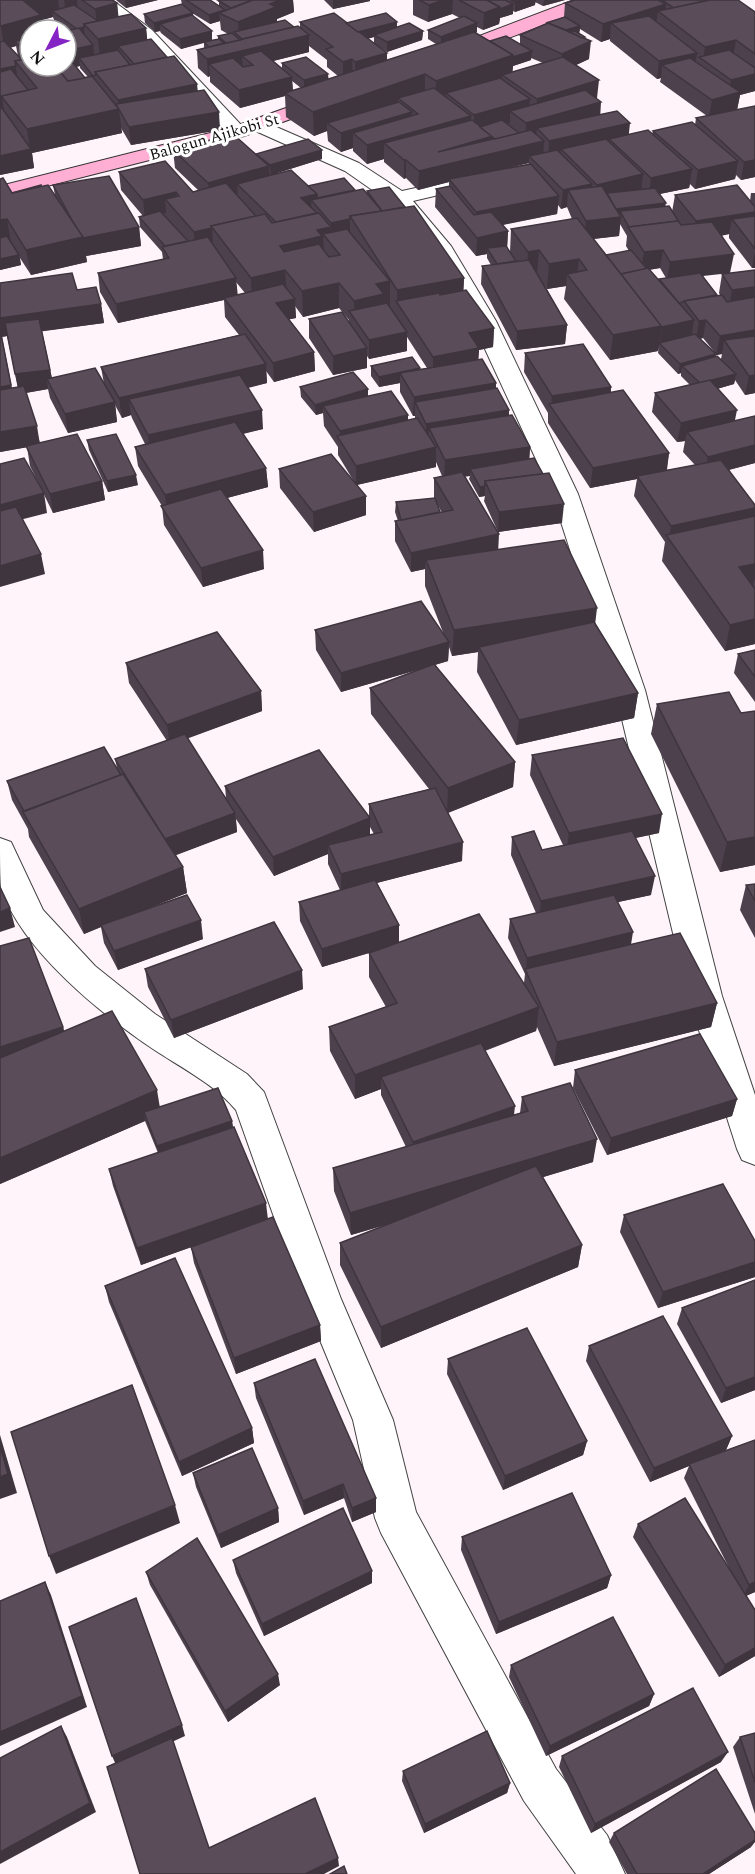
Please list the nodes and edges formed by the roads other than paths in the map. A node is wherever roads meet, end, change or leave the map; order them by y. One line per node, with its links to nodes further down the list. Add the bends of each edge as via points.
1 (101, 0): 5 (street, via 145,34)
2 (591, 0): 3 (street)
3 (428, 62)
4 (350, 91): 5 (street, Balogun Ajikobi St)
5 (248, 129): 7 (street, Balogun Ajikobi St); 8 (street, via 352,167)
6 (503, 174): 8 (street)
7 (0, 192)
8 (399, 198): 10 (street, via 440,246 484,321 566,494 630,690 705,996)
9 (0, 850): 11 (street, via 30,917 83,975 143,1024 235,1084 250,1104 322,1299 373,1420 396,1518 540,1785 590,1852)
10 (755, 1149)
11 (601, 1874)

